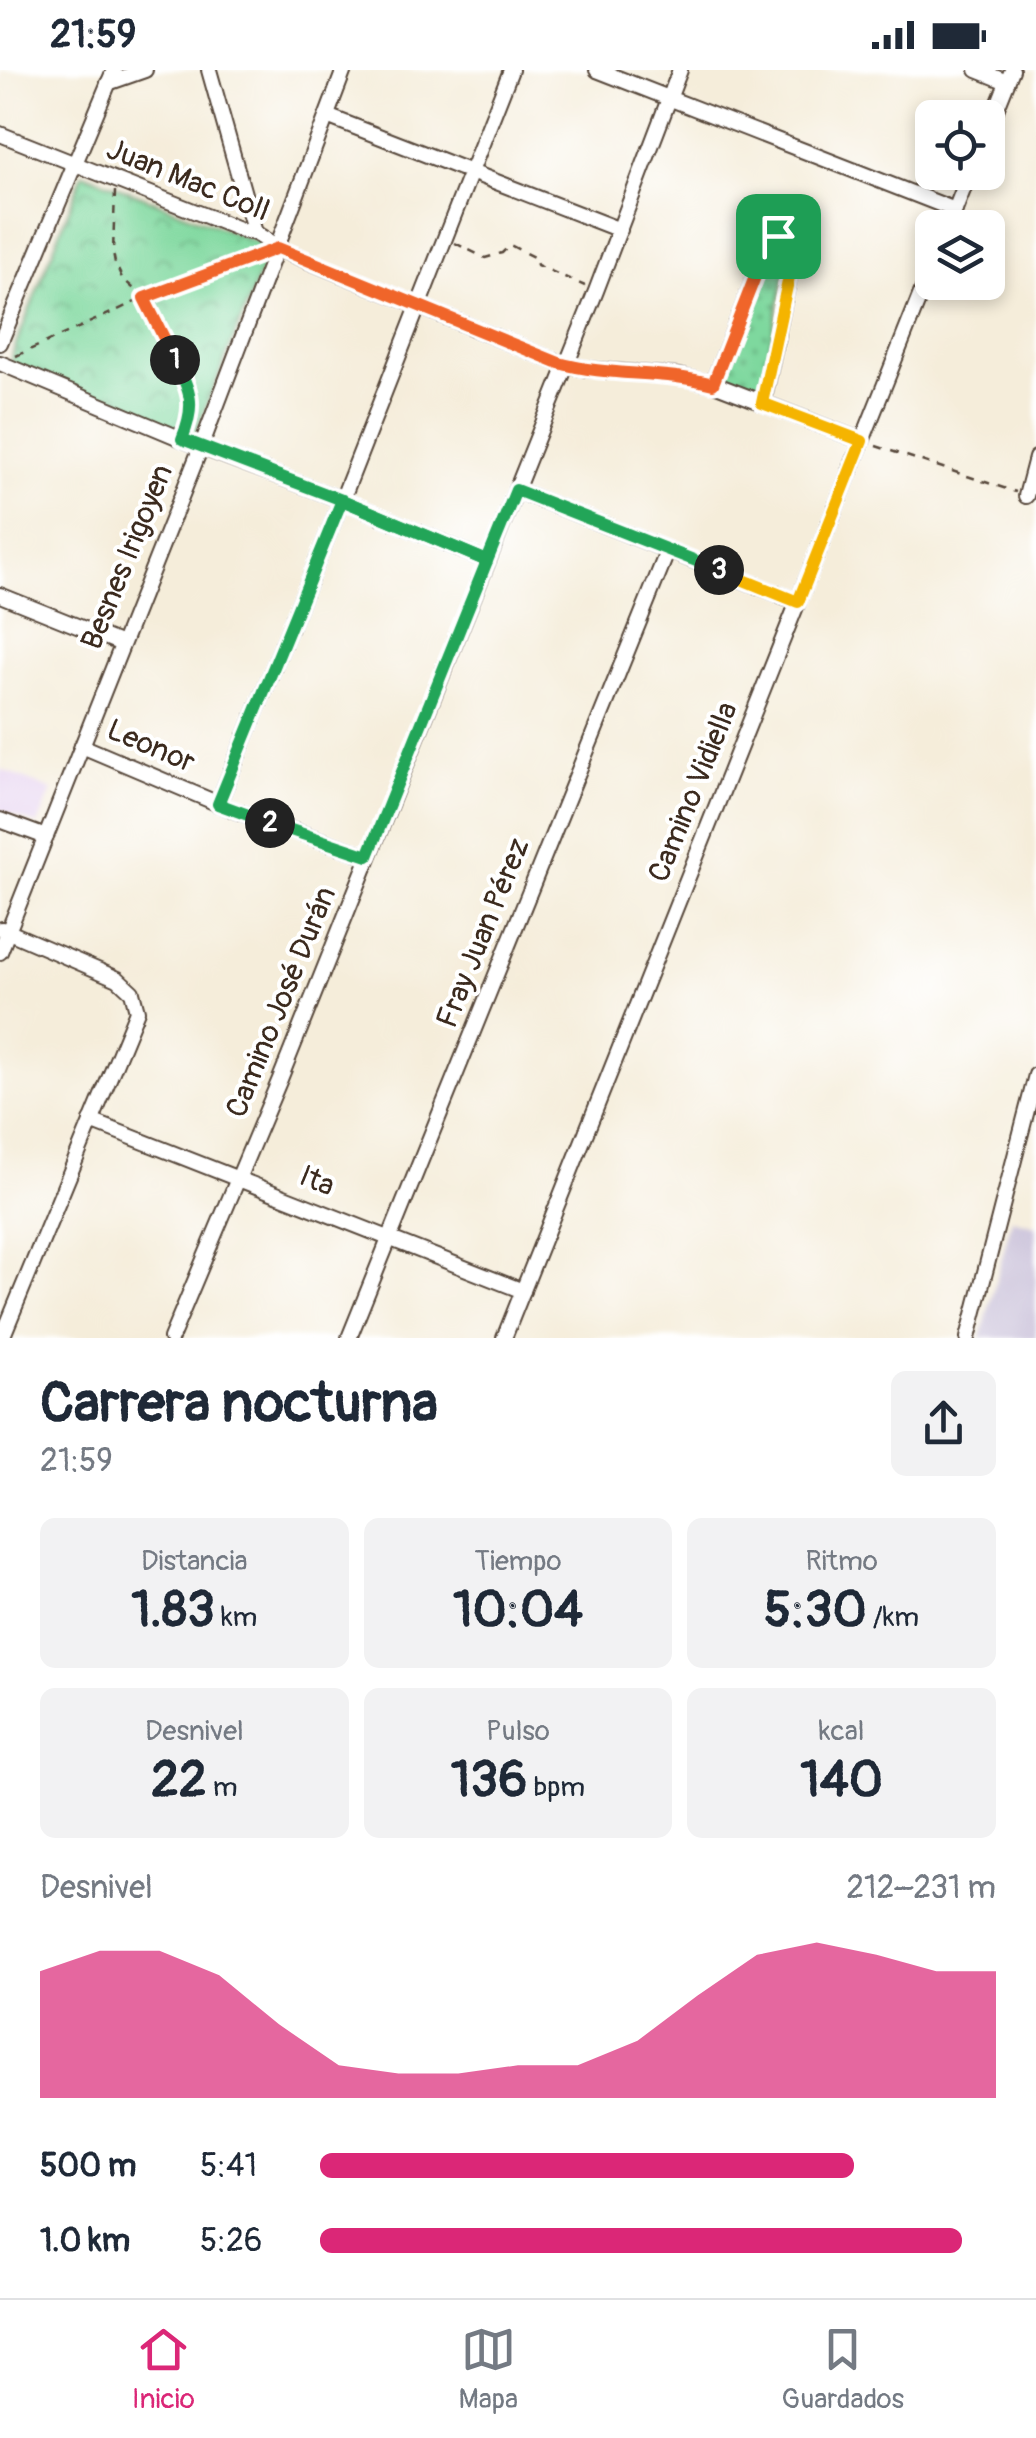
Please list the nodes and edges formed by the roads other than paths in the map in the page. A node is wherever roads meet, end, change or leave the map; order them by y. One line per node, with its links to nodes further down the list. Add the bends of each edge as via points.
1 (144, 70): 8 (street)
2 (209, 70): 19 (street)
3 (344, 70): 12 (street, Besnes Irigoyen)
4 (511, 70): 15 (street)
5 (598, 70): 10 (street)
6 (680, 70): 10 (street, Camino José Durán)
7 (978, 70): 9 (street)
8 (111, 76): 14 (street)
9 (1010, 76): 11 (street)
10 (669, 98): 17 (street); 18 (street, Camino José Durán)
11 (1000, 100)
12 (327, 116): 15 (street); 20 (street, Besnes Irigoyen)
13 (0, 134): 14 (street, Juan Mac Coll)
14 (75, 164): 19 (street, Juan Mac Coll); 23 (street)
15 (471, 172): 18 (street); 22 (street)
16 (963, 190): 17 (street)
17 (955, 210)
18 (620, 230): 25 (street, Camino José Durán)
19 (255, 233): 20 (street, Juan Mac Coll)
20 (278, 248): 22 (street, Juan Mac Coll); 29 (street, Besnes Irigoyen)
21 (918, 300): 28 (street, Camino Vidiella)
22 (418, 306): 25 (street, Juan Mac Coll); 33 (street)
23 (0, 342)
24 (0, 363): 29 (street)
25 (565, 365): 26 (street, Juan Mac Coll); 31 (street, Camino José Durán)
26 (713, 384): 27 (street, Juan Mac Coll); 27 (street, via 769,241 783,235 794,244 793,258)
27 (762, 403): 28 (street, Juan Mac Coll)
28 (862, 441): 37 (street, Camino Vidiella)
29 (201, 448): 33 (street); 38 (street, Besnes Irigoyen)
30 (1036, 458): 32 (street)
31 (516, 490): 34 (street); 35 (street, Camino José Durán)
32 (1026, 496)
33 (342, 500): 35 (street); 40 (street)
34 (668, 550): 37 (street); 49 (street, Fray Juan Pérez)
35 (487, 561): 43 (street, Camino José Durán)
36 (0, 595): 38 (street)
37 (798, 602): 50 (street, Camino Vidiella)
38 (122, 644): 39 (street, Besnes Irigoyen)
39 (82, 746): 40 (street, Leonor); 42 (street, Besnes Irigoyen)
40 (218, 804): 43 (street, Leonor)
41 (0, 820): 42 (street)
42 (46, 838): 44 (street, Besnes Irigoyen)
43 (368, 856): 48 (street, Camino José Durán)
44 (4, 930): 45 (street, Besnes Irigoyen); 47 (street, via 118,979 132,993 137,1011)
45 (0, 952)
46 (1036, 1075): 55 (street)
47 (91, 1121): 48 (street, Ita); 51 (street)
48 (238, 1180): 49 (street, Ita); 52 (street, Camino José Durán)
49 (388, 1239): 50 (street, Ita); 53 (street, Fray Juan Pérez)
50 (523, 1291): 54 (street, Camino Vidiella)
51 (2, 1338)
52 (171, 1338)
53 (349, 1338)
54 (504, 1338)
55 (968, 1338)

